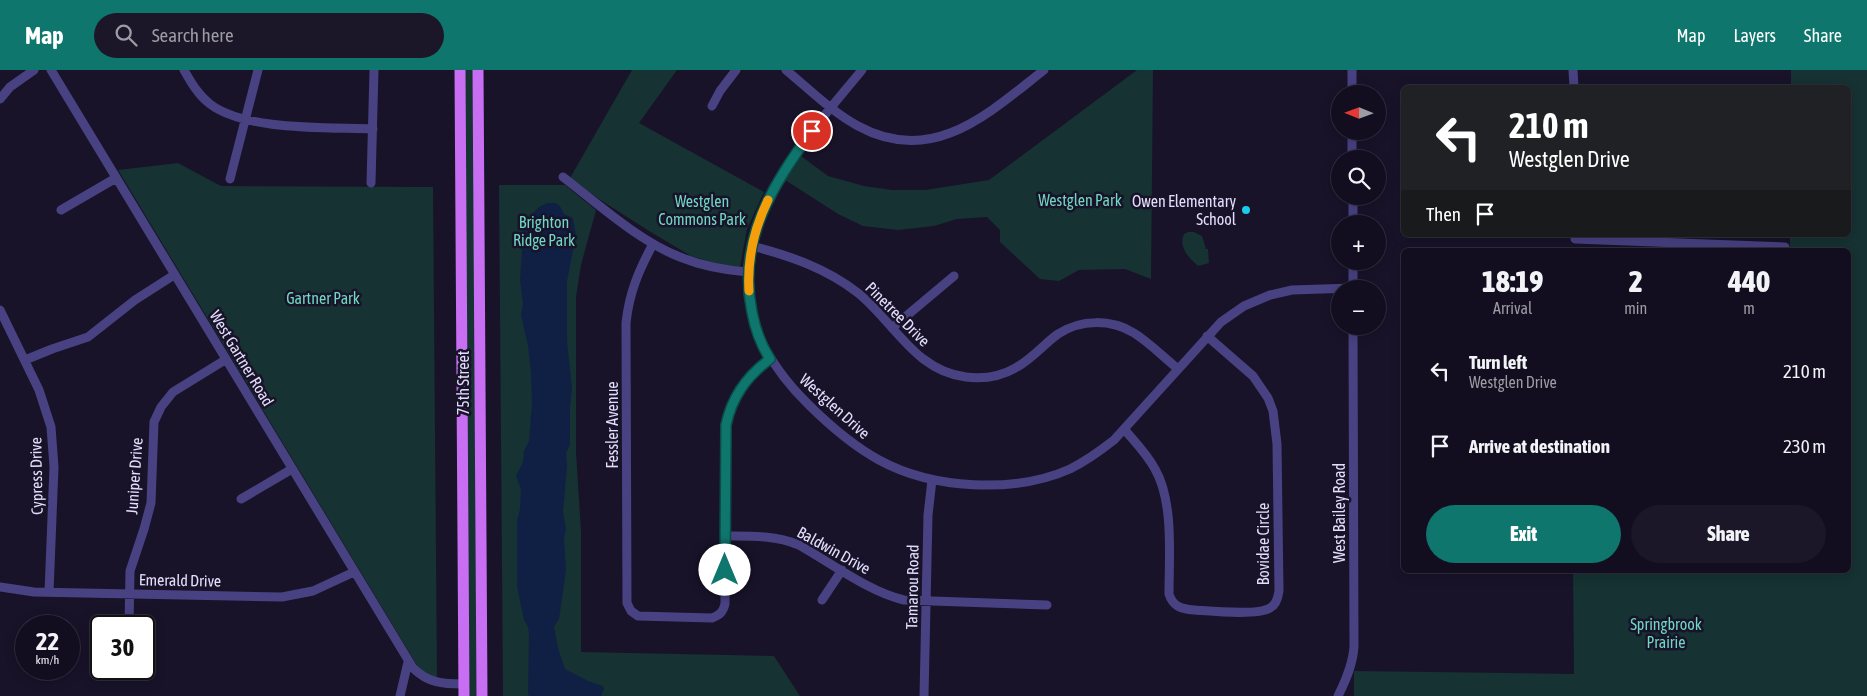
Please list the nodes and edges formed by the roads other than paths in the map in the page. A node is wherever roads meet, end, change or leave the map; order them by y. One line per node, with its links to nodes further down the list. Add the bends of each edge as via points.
1 (34, 70): 16 (street, via 10,87)
2 (51, 70): 22 (street, West Gartner Road)
3 (184, 70): 19 (street, via 208,103)
4 (258, 70): 19 (street)
5 (374, 70): 20 (street)
6 (460, 70): 57 (main road, 75th Street)
7 (478, 70): 60 (main road, 75th Street)
8 (736, 70): 17 (street)
9 (786, 70): 18 (street)
10 (862, 70): 18 (street, Westglen Drive)
11 (1044, 70): 18 (street, via 972,124 954,133 927,139 903,140 877,134 859,127)
12 (1352, 70): 14 (street)
13 (1573, 70): 15 (street)
14 (1352, 85)
15 (1574, 85)
16 (0, 99)
17 (712, 106)
18 (832, 107): 28 (street, Westglen Drive, via 779,180 760,217)
19 (246, 118): 20 (street, via 298,127); 23 (street)
20 (373, 129): 24 (street)
21 (563, 177): 27 (street)
22 (116, 178): 25 (street); 31 (street, West Gartner Road)
23 (230, 179)
24 (371, 183)
25 (61, 210)
26 (1575, 237): 29 (street)
27 (654, 244): 30 (street, via 698,264); 46 (street, Fessler Avenue, via 633,286 626,323 627,603 631,611 642,617 708,619 718,616 725,604)
28 (752, 246): 30 (street, Westglen Drive); 35 (street, Pinetree Drive, via 826,272 873,306)
29 (1785, 247)
30 (748, 272): 38 (street, Westglen Drive, via 754,320)
31 (174, 275): 39 (street, via 135,300 88,337); 40 (street, West Gartner Road)
32 (954, 276): 35 (street)
33 (1331, 288): 37 (street, Westglen Drive, via 1300,288 1270,295 1228,316)
34 (0, 310): 39 (street, Cypress Drive)
35 (892, 328): 41 (street, Pinetree Drive, via 926,362 942,371 965,377 988,376 1015,369 1067,329 1095,322 1134,333)
36 (1353, 335): 62 (street, West Bailey Road, via 1354,646 1349,672)
37 (1207, 336): 41 (street, Westglen Drive); 42 (street, Bovidae Circle, via 1253,376 1268,398 1274,418 1278,444 1279,592 1271,608 1260,612 1194,610 1180,608 1173,603 1169,594 1168,510 1164,490 1155,469)
38 (770, 359): 44 (street, Westglen Drive, via 794,391 844,437 881,461); 46 (street, via 749,377 728,415)
39 (26, 360): 50 (street, Cypress Drive, via 45,406 53,449)
40 (225, 360): 43 (street, West Gartner Road); 51 (street, Juniper Drive, via 174,392 157,416 153,431 151,503 130,571)
41 (1178, 369): 42 (street, Westglen Drive)
42 (1124, 430): 44 (street, Westglen Drive, via 1085,461 1045,477 992,484)
43 (292, 469): 45 (street); 48 (street, West Gartner Road)
44 (932, 480): 53 (street, Tamarou Road)
45 (241, 500)
46 (724, 536): 47 (street, Baldwin Drive, via 770,537 789,541)
47 (842, 570): 52 (street); 53 (street, Baldwin Drive, via 892,598)
48 (354, 572): 51 (street, Emerald Drive, via 313,591 291,596); 56 (street, West Gartner Road)
49 (0, 588): 50 (street, Emerald Drive)
50 (50, 592): 51 (street, Emerald Drive)
51 (130, 594): 55 (street, Juniper Drive)
52 (822, 600)
53 (926, 602): 54 (street, Baldwin Drive); 61 (street, Tamarou Road)
54 (1047, 605)
55 (129, 615)
56 (408, 662): 57 (street, West Gartner Road, via 418,674 429,680); 58 (street)
57 (464, 684): 59 (main road, 75th Street)
58 (400, 696)
59 (464, 696)
60 (482, 696)
61 (924, 696)
62 (1338, 696)

